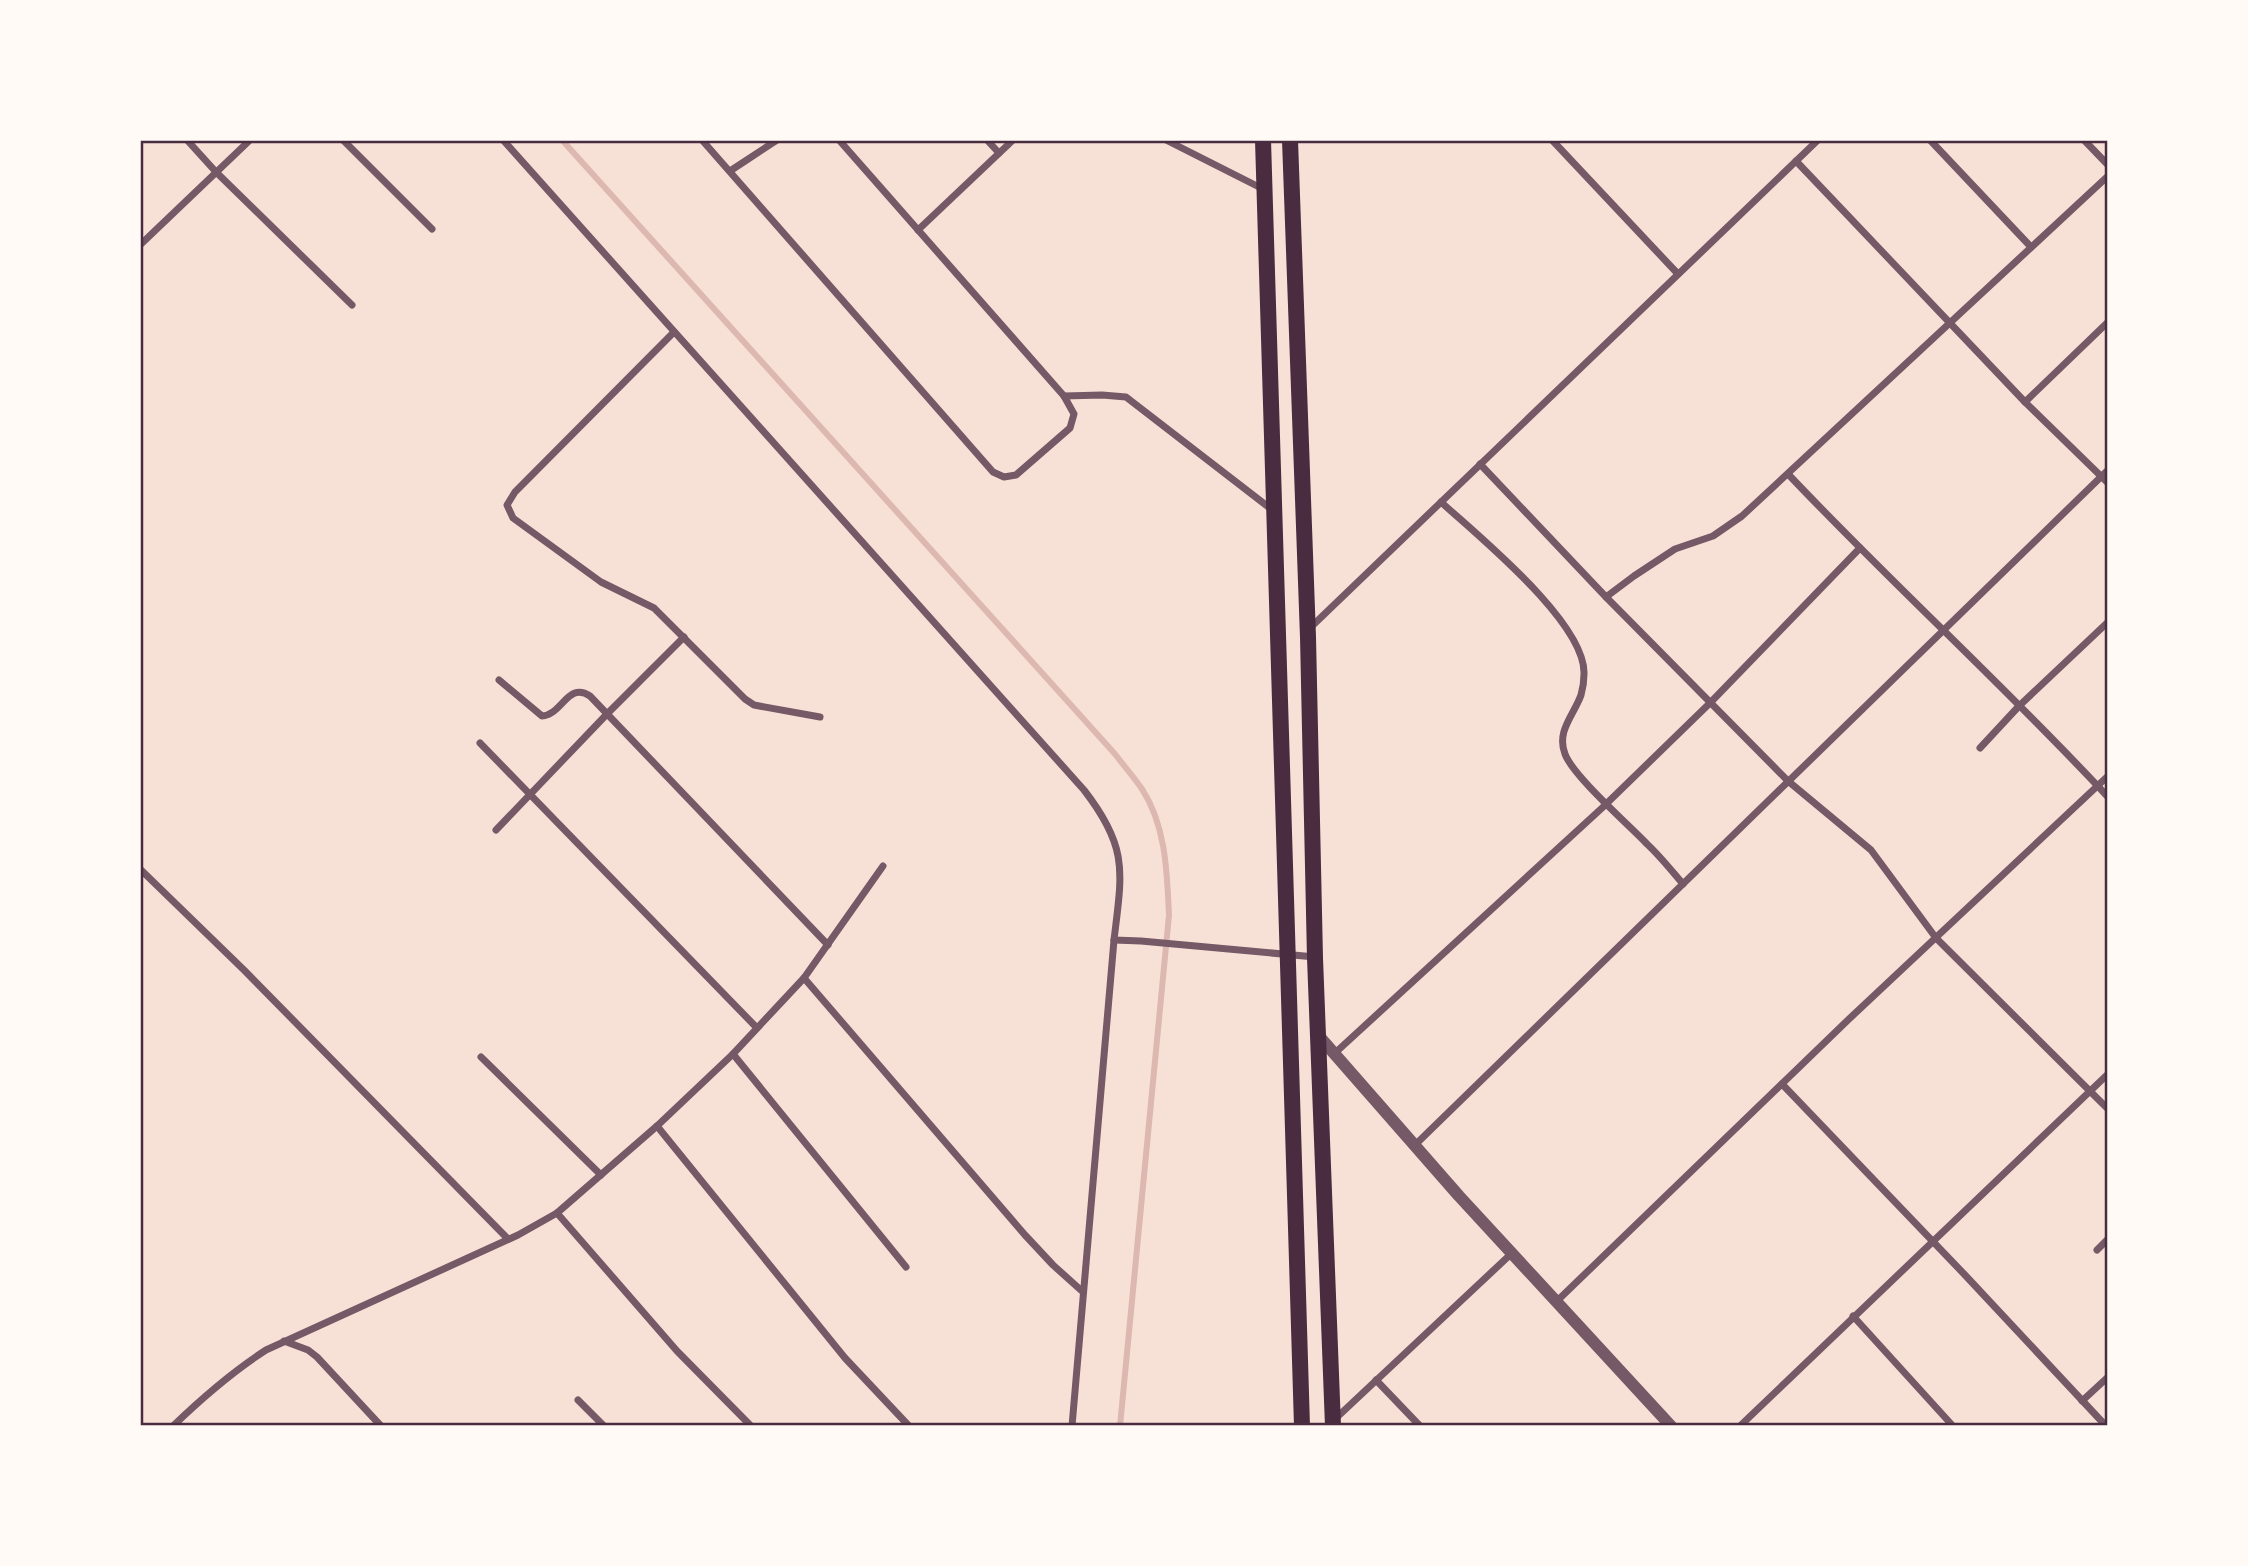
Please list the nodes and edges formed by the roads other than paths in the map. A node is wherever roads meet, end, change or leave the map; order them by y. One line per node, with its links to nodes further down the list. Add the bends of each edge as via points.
1 (187, 140): 21 (street)
2 (250, 140): 21 (street)
3 (343, 140): 24 (street)
4 (503, 140): 32 (street)
5 (702, 140): 20 (street)
6 (777, 140): 20 (street)
7 (839, 140): 25 (street)
8 (987, 140): 17 (street)
9 (1013, 140): 17 (street)
10 (1166, 140): 23 (street)
11 (1263, 140): 23 (highway)
12 (1290, 140): 46 (highway)
13 (1552, 140): 28 (street)
14 (1818, 140): 18 (street)
15 (1930, 140): 27 (street)
16 (2084, 140): 19 (street)
17 (999, 153): 25 (street)
18 (1796, 161): 28 (street); 31 (street)
19 (2108, 164)
20 (730, 171): 33 (street, via 993,472 1004,477 1016,475 1070,428 1074,414)
21 (216, 172): 26 (street); 29 (street)
22 (2108, 176): 27 (street)
23 (1264, 189): 41 (highway)
24 (432, 229)
25 (918, 230): 33 (street)
26 (140, 245)
27 (2031, 247): 31 (street)
28 (1678, 274): 35 (street)
29 (352, 305)
30 (2108, 322): 34 (street)
31 (1950, 323): 34 (street); 37 (street)
32 (674, 332): 47 (street, via 507,505 513,519 601,582 654,608); 66 (street, via 1102,813 1121,868)
33 (1064, 396): 41 (street, via 1126,397)
34 (2025, 402): 38 (street)
35 (1480, 464): 40 (street); 43 (street)
36 (2108, 470): 38 (street)
37 (1788, 474): 42 (street); 43 (street, via 1730,526 1675,549)
38 (2101, 476): 39 (street); 45 (street)
39 (2108, 483)
40 (1441, 502): 46 (street); 60 (street, via 1554,609 1576,644 1584,685 1562,743 1568,762)
41 (1275, 511): 68 (highway)
42 (1860, 548): 45 (street); 49 (street)
43 (1606, 597): 49 (street)
44 (2108, 622): 50 (street)
45 (1943, 629): 50 (street); 56 (street)
46 (1307, 630): 69 (highway)
47 (684, 637): 51 (street); 52 (street, via 754,705)
48 (499, 680): 51 (street, via 542,716 549,716 578,691 590,696)
49 (1710, 702): 56 (street); 60 (street)
50 (2020, 706): 54 (street); 57 (street)
51 (607, 714): 58 (street); 67 (street)
52 (820, 717)
53 (480, 743): 58 (street)
54 (1980, 748)
55 (2108, 776): 57 (street)
56 (1787, 781): 64 (street); 65 (street, via 1871,850)
57 (2098, 786): 59 (street); 65 (street)
58 (531, 796): 61 (street); 71 (street)
59 (2108, 797)
60 (1606, 803): 64 (street); 74 (street)
61 (496, 830)
62 (883, 866): 67 (street)
63 (140, 869): 85 (street)
64 (1683, 884): 81 (street)
65 (1936, 937): 77 (street); 78 (street)
66 (1114, 940): 68 (street); 90 (street)
67 (828, 945): 70 (street)
68 (1286, 955): 69 (street); 106 (highway)
69 (1315, 958): 72 (highway)
70 (804, 978): 71 (street); 90 (street, via 1026,1235)
71 (758, 1028): 73 (street)
72 (1318, 1035): 74 (street); 98 (highway)
73 (733, 1054): 80 (street); 89 (street)
74 (1335, 1054): 81 (street)
75 (481, 1057): 82 (street)
76 (2108, 1074): 78 (street)
77 (1782, 1084): 86 (street); 91 (street)
78 (2091, 1091): 79 (street); 86 (street)
79 (2108, 1109)
80 (657, 1126): 82 (street); 104 (street, via 845,1358)
81 (1415, 1145): 88 (street)
82 (601, 1175): 83 (street)
83 (557, 1213): 85 (street); 99 (street, via 677,1351)
84 (2108, 1239): 87 (street)
85 (508, 1240): 93 (street)
86 (1933, 1241): 92 (street); 97 (street)
87 (2097, 1250)
88 (1512, 1253): 91 (street); 95 (street)
89 (906, 1268)
90 (1083, 1292): 105 (street)
91 (1557, 1301): 108 (street)
92 (1853, 1316): 100 (street); 109 (street)
93 (284, 1342): 101 (street, via 245,1364); 102 (street, via 317,1357)
94 (2108, 1377): 97 (street)
95 (1376, 1380): 98 (street); 107 (street)
96 (578, 1400): 103 (street)
97 (2082, 1401): 110 (street)
98 (1333, 1423)
99 (749, 1425)
100 (1952, 1425)
101 (173, 1426)
102 (381, 1426)
103 (604, 1426)
104 (909, 1426)
105 (1072, 1426)
106 (1302, 1426)
107 (1420, 1426)
108 (1671, 1426)
109 (1740, 1426)
110 (2106, 1426)

